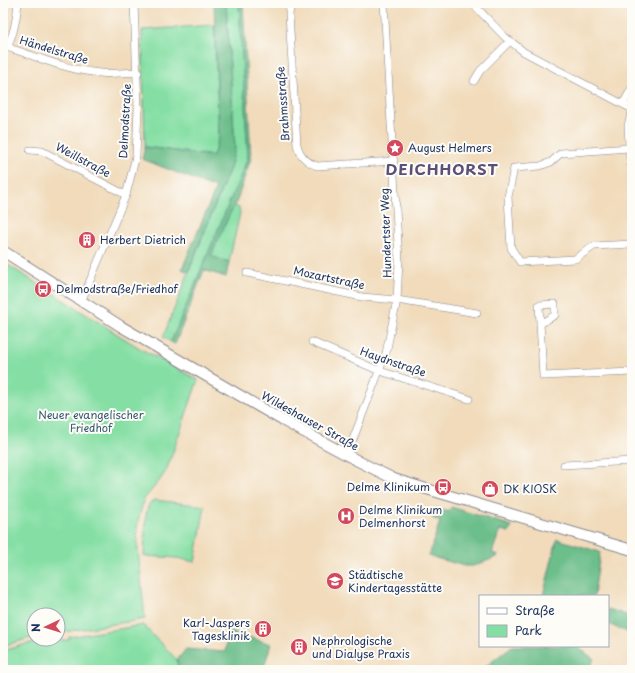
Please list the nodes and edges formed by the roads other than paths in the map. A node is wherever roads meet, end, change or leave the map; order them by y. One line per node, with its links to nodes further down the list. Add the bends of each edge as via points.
1 (18, 3): 7 (street, Händelstraße, via 15,26 9,44 12,49 74,69 112,74)
2 (134, 3): 7 (street, Delmodstraße)
3 (291, 3): 15 (street, Brahmsstraße, via 289,14 297,145 302,156 307,162 317,166)
4 (384, 3): 15 (street, Hundertster Weg)
5 (472, 3): 6 (street)
6 (510, 41): 8 (street, via 480,71); 10 (street, via 524,52)
7 (138, 72): 17 (street, Delmodstraße, via 136,156)
8 (474, 81)
9 (632, 88): 10 (street)
10 (623, 104): 11 (street)
11 (632, 108)
12 (632, 112): 13 (street, via 628,125)
13 (629, 148): 16 (street); 18 (street, via 561,153 551,162 540,166 514,168 508,197 511,248 520,262 575,259 594,246)
14 (30, 150): 17 (street, Weillstraße, via 42,151)
15 (394, 161): 21 (street, Hundertster Weg, via 399,261)
16 (632, 167)
17 (126, 195): 22 (street, Delmodstraße)
18 (632, 244)
19 (3, 251): 22 (main road, Wildeshauser Straße)
20 (247, 273): 21 (street, Mozartstraße, via 362,297)
21 (397, 300): 23 (street, Mozartstraße); 26 (street, Hundertster Weg)
22 (81, 302): 29 (main road, Wildeshauser Straße, via 282,420)
23 (477, 313)
24 (540, 324): 27 (street, via 543,376)
25 (312, 342): 26 (street, Haydnstraße)
26 (380, 371): 28 (street, Haydnstraße); 29 (street, Hundertster Weg)
27 (632, 372)
28 (469, 399)
29 (347, 455): 32 (main road, Wildeshauser Straße, via 394,478 420,487)
30 (632, 461): 31 (street)
31 (564, 464)
32 (632, 550)

